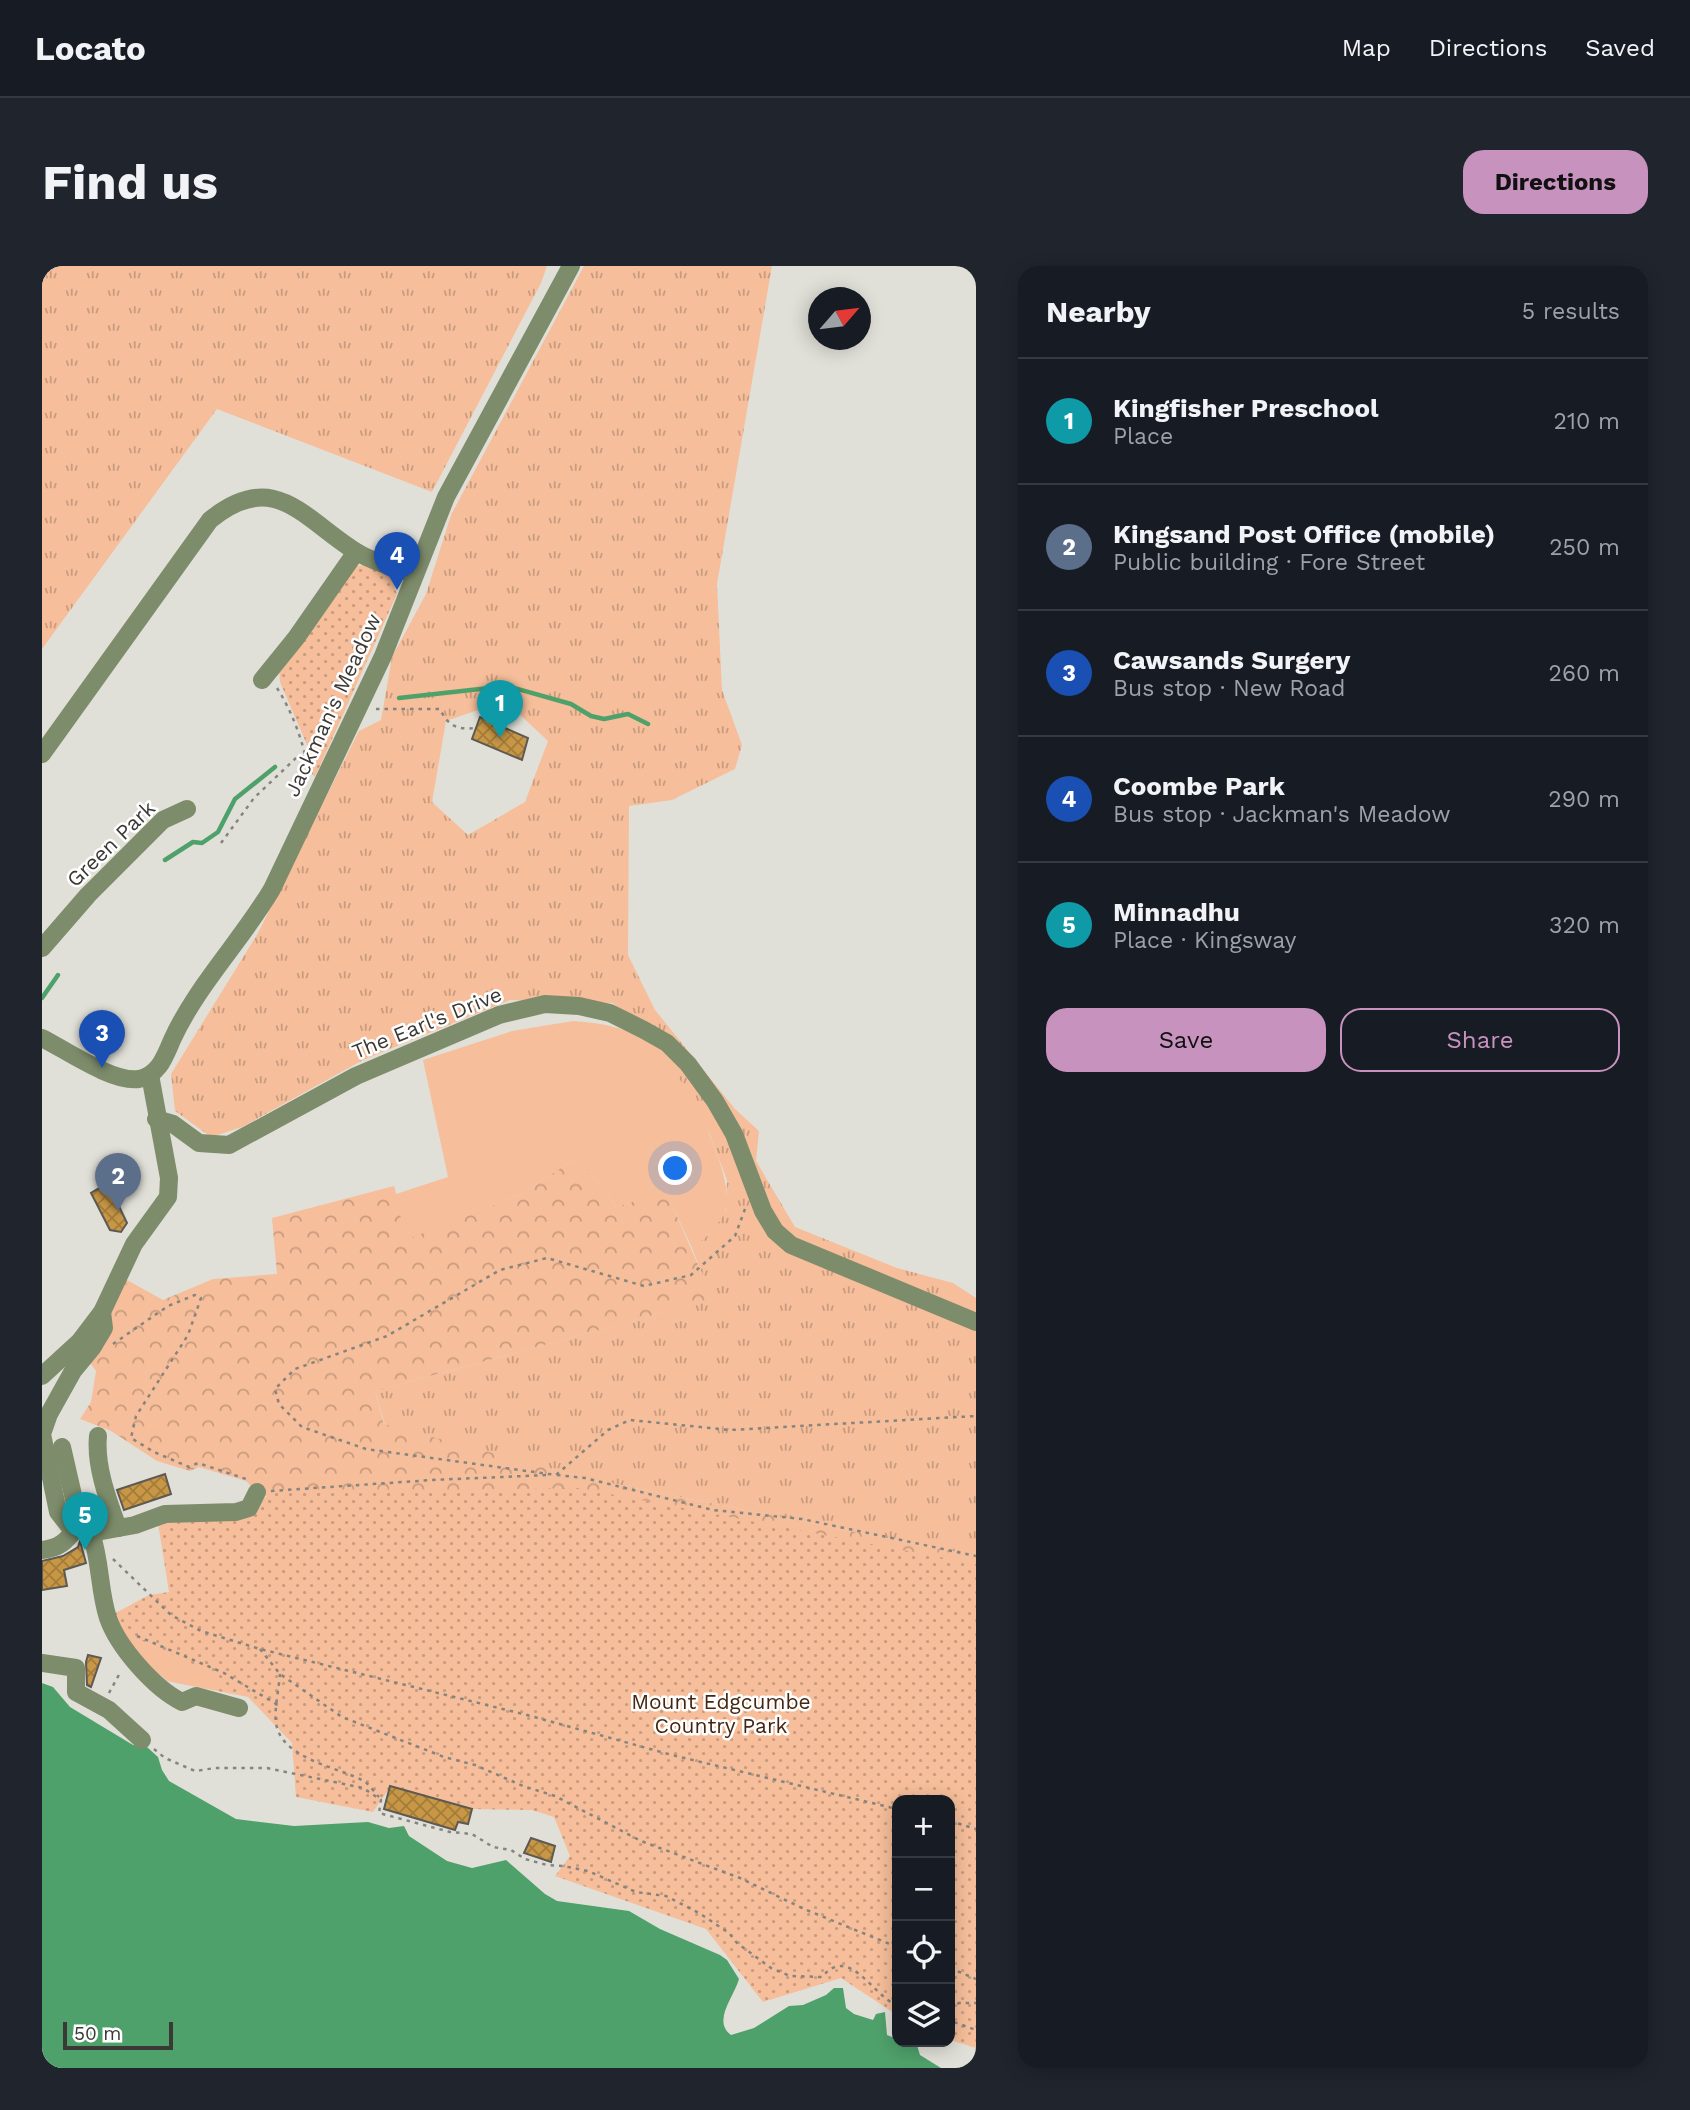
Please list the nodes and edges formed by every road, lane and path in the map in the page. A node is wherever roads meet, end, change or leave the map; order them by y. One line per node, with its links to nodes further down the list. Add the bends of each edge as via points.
1 (571, 266): 3 (street, Jackman's Meadow, via 446,497)
2 (356, 551): 3 (street); 4 (street); 7 (street, via 277,498 240,502 223,510 210,520 175,567)
3 (415, 574): 5 (street, Jackman's Meadow)
4 (264, 677): 8 (path, via 280,694)
5 (359, 708): 6 (path, via 440,709 446,720 462,729); 9 (street, Jackman's Meadow)
6 (476, 728)
7 (42, 754)
8 (306, 756): 9 (path); 11 (path, via 297,757 254,798)
9 (319, 791): 14 (street, Jackman's Meadow, via 253,922 194,1002 164,1058)
10 (187, 808): 12 (street, Green Park, via 163,820)
11 (221, 844)
12 (42, 948)
13 (42, 1038): 14 (street, via 125,1079)
14 (150, 1074): 15 (street)
15 (156, 1119): 17 (street, via 169,1178 168,1197 134,1244); 18 (street, The Earl's Drive, via 173,1124 199,1143 229,1145 395,1057 499,1014 545,1004 610,1013 667,1044 688,1064 734,1134 769,1221 791,1245)
16 (747, 1203): 24 (path, via 735,1236 691,1275 644,1286 547,1258 500,1270 387,1336 295,1370 275,1389 279,1404 302,1427 366,1449)
17 (102, 1312): 19 (street, via 104,1328); 20 (street, via 80,1341)
18 (976, 1322)
19 (92, 1348): 25 (path, via 115,1343 168,1306 195,1295 201,1298 188,1335 136,1416 131,1438 189,1467 198,1463 252,1481); 26 (street, via 73,1371 42,1434)
20 (42, 1376)
21 (976, 1416): 24 (path, via 730,1430 630,1420 608,1430)
22 (98, 1436): 27 (street, via 102,1477)
23 (62, 1447): 28 (street)
24 (556, 1475): 25 (path); 31 (path, via 713,1510 802,1520)
25 (259, 1492): 27 (street, via 249,1508 236,1512 165,1514)
26 (50, 1511): 28 (street)
27 (118, 1528): 28 (street)
28 (82, 1530): 29 (street, via 55,1548); 32 (street, via 99,1555)
29 (42, 1550)
30 (107, 1553): 34 (path, via 171,1615 201,1631)
31 (976, 1556)
32 (111, 1625): 33 (street); 37 (path, via 224,1673)
33 (122, 1645): 38 (path, via 123,1669); 39 (street, via 175,1699 181,1702 197,1696)
34 (260, 1649): 36 (path); 42 (path)
35 (42, 1663): 38 (street, via 76,1668 76,1692)
36 (280, 1674): 37 (path); 45 (path, via 342,1717 555,1796 641,1842 740,1878)
37 (278, 1705): 41 (path, via 276,1722 290,1746 367,1783)
38 (101, 1706): 40 (street)
39 (239, 1708)
40 (142, 1740): 41 (path, via 165,1758 195,1771 267,1769 363,1788)
41 (381, 1800): 48 (path, via 379,1813 472,1834 525,1859 588,1871 636,1892 666,1896 699,1913 772,1968 790,1976 822,1977 840,1965 852,1969)
42 (892, 1808)
43 (955, 1823): 44 (path)
44 (976, 1829)
45 (892, 1945)
46 (955, 1970): 47 (path)
47 (976, 1979)
48 (892, 2003)
49 (976, 2003): 50 (path)
50 (955, 2005)
51 (955, 2022): 52 (path)
52 (976, 2030)

